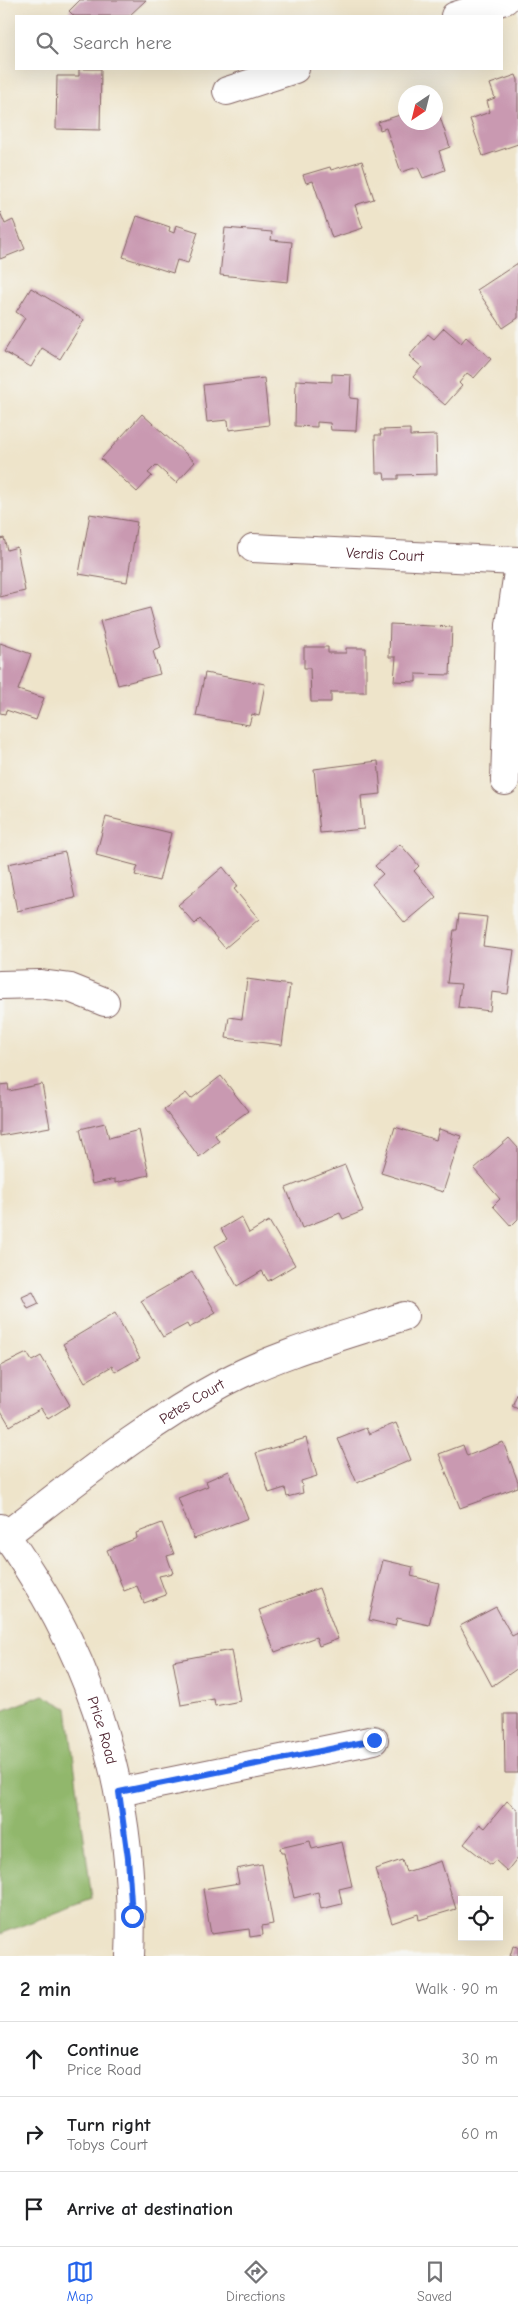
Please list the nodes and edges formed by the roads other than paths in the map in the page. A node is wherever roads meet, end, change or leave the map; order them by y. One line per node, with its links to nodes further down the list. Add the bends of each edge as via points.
1 (505, 0): 2 (street)
2 (458, 15)
3 (292, 70): 4 (street)
4 (227, 91)
5 (253, 548): 6 (street, Verdis Court)
6 (518, 561)
7 (518, 572): 8 (street, via 510,625)
8 (504, 781)
9 (0, 985): 10 (street, via 39,984 70,988)
10 (105, 1002)
11 (404, 1316): 12 (street, Petes Court, via 283,1357 224,1382 164,1418)
12 (3, 1532): 14 (street, Price Road, via 55,1611 82,1668 100,1717)
13 (374, 1740): 14 (street)
14 (119, 1792): 15 (street, Price Road, via 132,1916)
15 (130, 1956)

